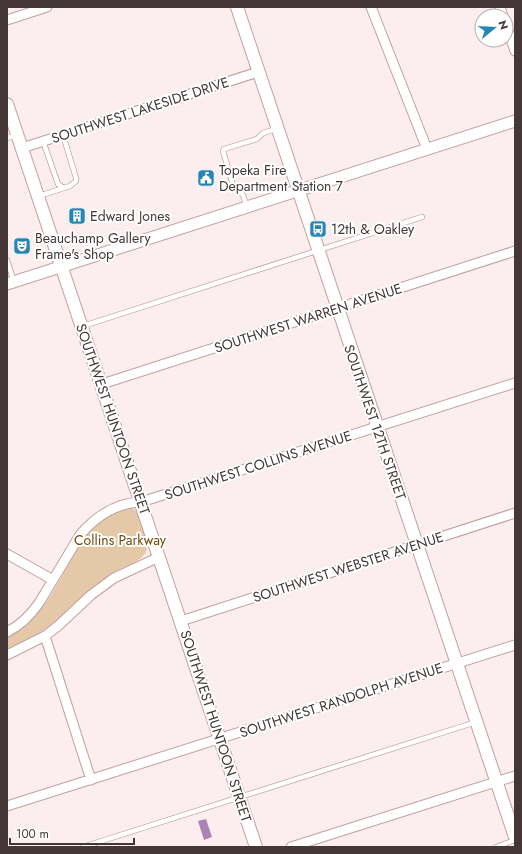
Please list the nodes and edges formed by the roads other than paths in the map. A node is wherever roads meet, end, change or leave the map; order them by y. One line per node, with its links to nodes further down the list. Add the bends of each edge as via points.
1 (48, 7): 4 (street)
2 (237, 7): 5 (main road, SOUTHWEST 12TH STREET)
3 (371, 7): 13 (street)
4 (7, 20)
5 (258, 72): 8 (main road, SOUTHWEST 12TH STREET); 9 (street, SOUTHWEST LAKESIDE DRIVE)
6 (7, 104): 10 (main road, SOUTHWEST HUNTOON STREET)
7 (515, 121): 13 (street)
8 (278, 128): 15 (main road, SOUTHWEST 12TH STREET); 17 (lane, via 263,133 257,139 223,151 234,185 243,195)
9 (63, 135): 11 (street, SOUTHWEST LAKESIDE DRIVE); 14 (lane, via 76,181)
10 (12, 137): 12 (main road, SOUTHWEST HUNTOON STREET)
11 (43, 141): 12 (street, SOUTHWEST LAKESIDE DRIVE); 14 (lane, via 58,184)
12 (22, 148): 16 (main road, SOUTHWEST HUNTOON STREET)
13 (427, 149): 15 (street)
14 (64, 188): 16 (lane)
15 (299, 190): 17 (street); 19 (main road, SOUTHWEST 12TH STREET)
16 (38, 196): 22 (main road, SOUTHWEST HUNTOON STREET)
17 (247, 207): 22 (street)
18 (422, 216): 19 (lane)
19 (317, 250): 24 (main road, SOUTHWEST 12TH STREET); 25 (lane)
20 (515, 251): 24 (street, SOUTHWEST WARREN AVENUE)
21 (7, 260): 23 (lane)
22 (62, 268): 23 (street); 25 (main road, SOUTHWEST HUNTOON STREET)
23 (11, 283)
24 (337, 309): 27 (street, SOUTHWEST WARREN AVENUE); 28 (main road, SOUTHWEST 12TH STREET)
25 (82, 326): 27 (main road, SOUTHWEST HUNTOON STREET)
26 (515, 383): 28 (street, SOUTHWEST COLLINS AVENUE)
27 (102, 384): 29 (main road, SOUTHWEST HUNTOON STREET)
28 (377, 427): 29 (street, SOUTHWEST COLLINS AVENUE); 31 (main road, SOUTHWEST 12TH STREET)
29 (141, 502): 33 (main road, SOUTHWEST HUNTOON STREET); 34 (street, SOUTHWEST COLLINS AVENUE, via 121,505 96,518 80,536)
30 (515, 513): 31 (street, SOUTHWEST WEBSTER AVENUE)
31 (416, 544): 35 (street, SOUTHWEST WEBSTER AVENUE); 40 (main road, SOUTHWEST 12TH STREET)
32 (7, 554): 34 (street)
33 (159, 557): 35 (main road, SOUTHWEST HUNTOON STREET); 37 (street, via 129,570 99,588)
34 (53, 580): 36 (street, SOUTHWEST COLLINS AVENUE, via 32,613)
35 (181, 621): 42 (main road, SOUTHWEST HUNTOON STREET)
36 (7, 632)
37 (45, 636): 39 (street); 44 (street)
38 (515, 645): 40 (street, SOUTHWEST RANDOLPH AVENUE)
39 (7, 655)
40 (457, 664): 41 (main road, SOUTHWEST 12TH STREET); 42 (street, SOUTHWEST RANDOLPH AVENUE)
41 (476, 722): 45 (main road, SOUTHWEST 12TH STREET); 46 (lane)
42 (220, 739): 44 (street, SOUTHWEST RANDOLPH AVENUE); 46 (main road, SOUTHWEST HUNTOON STREET)
43 (515, 776): 45 (street)
44 (91, 780): 47 (street, SOUTHWEST RANDOLPH AVENUE)
45 (496, 782): 48 (main road, SOUTHWEST 12TH STREET); 51 (street)
46 (240, 798): 49 (lane); 50 (main road, SOUTHWEST HUNTOON STREET)
47 (7, 806)
48 (515, 838): 52 (lane)
49 (83, 847)
50 (256, 847)
51 (291, 847)
52 (496, 847)

